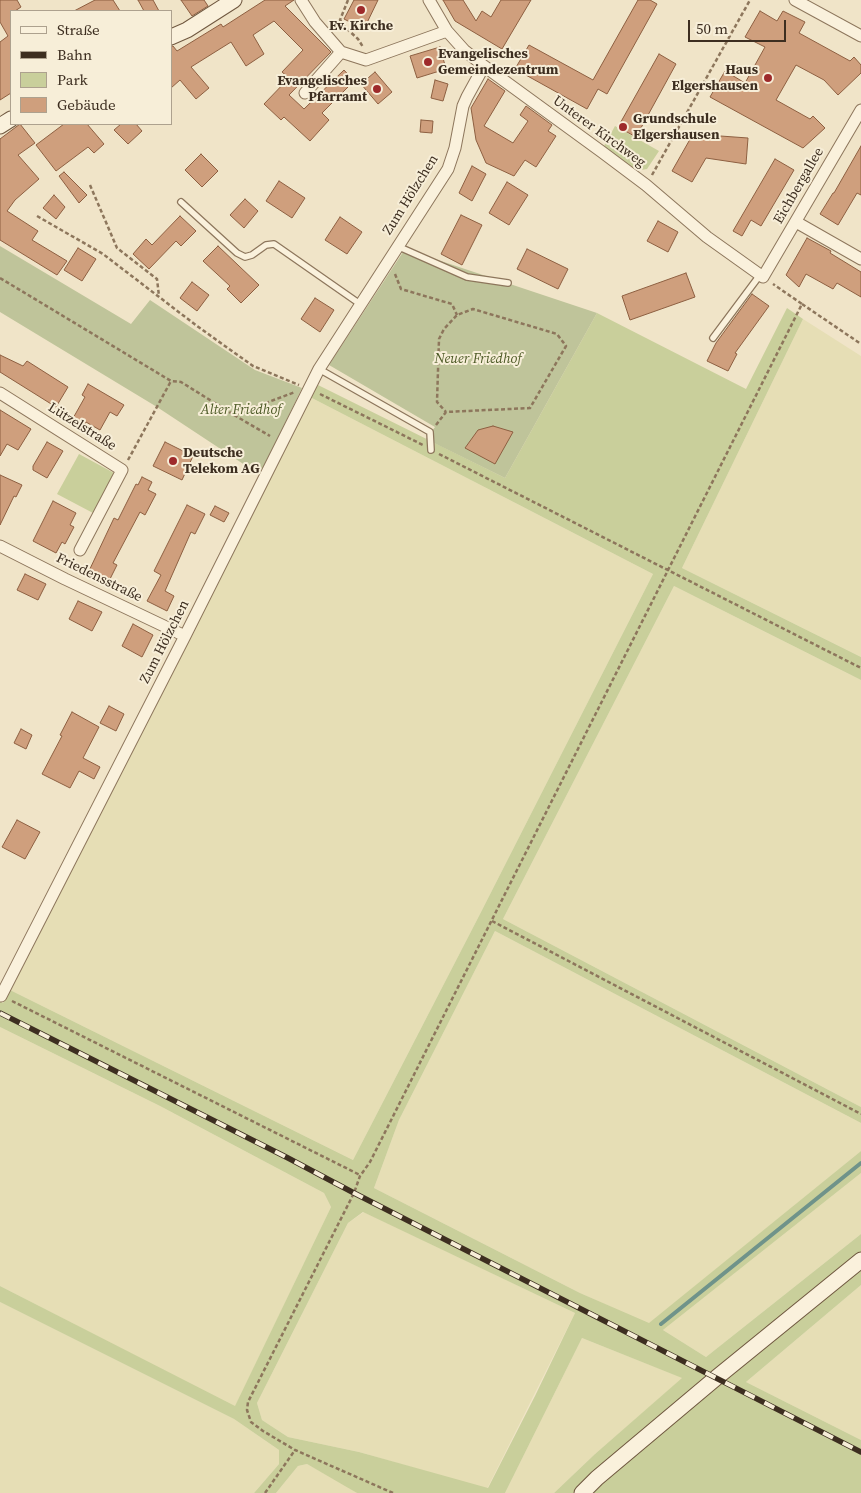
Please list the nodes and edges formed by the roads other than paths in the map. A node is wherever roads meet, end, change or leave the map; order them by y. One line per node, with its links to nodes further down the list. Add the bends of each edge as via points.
1 (234, 0): 7 (main road)
2 (301, 0): 8 (street)
3 (429, 0): 5 (street, Unterer Kirchweg)
4 (795, 0): 6 (street)
5 (446, 31): 8 (street, via 366,60); 9 (street, Unterer Kirchweg)
6 (861, 36)
7 (172, 37)
8 (341, 52): 10 (street)
9 (484, 66): 14 (street, Zum Hölzchen, via 466,97 448,169); 16 (street, Unterer Kirchweg, via 646,185 707,237)
10 (305, 93)
11 (861, 110): 13 (street, Eichbergallee)
12 (181, 202): 18 (lane, via 237,253 252,256 266,244 274,244)
13 (796, 222): 15 (street); 16 (street, Eichbergallee)
14 (397, 246): 17 (lane, via 468,277); 18 (street, Zum Hölzchen)
15 (861, 258)
16 (762, 276): 19 (lane)
17 (508, 283)
18 (360, 304): 20 (street, Zum Hölzchen)
19 (713, 338)
20 (318, 369): 22 (lane, via 430,432); 25 (street, Zum Hölzchen)
21 (0, 393): 24 (street, Lützelstraße, via 122,470)
22 (431, 450)
23 (0, 546): 25 (street, Friedensstraße)
24 (80, 550)
25 (185, 636): 26 (street, Zum Hölzchen)
26 (1, 996)
27 (861, 1260): 28 (main road)
28 (582, 1493)

